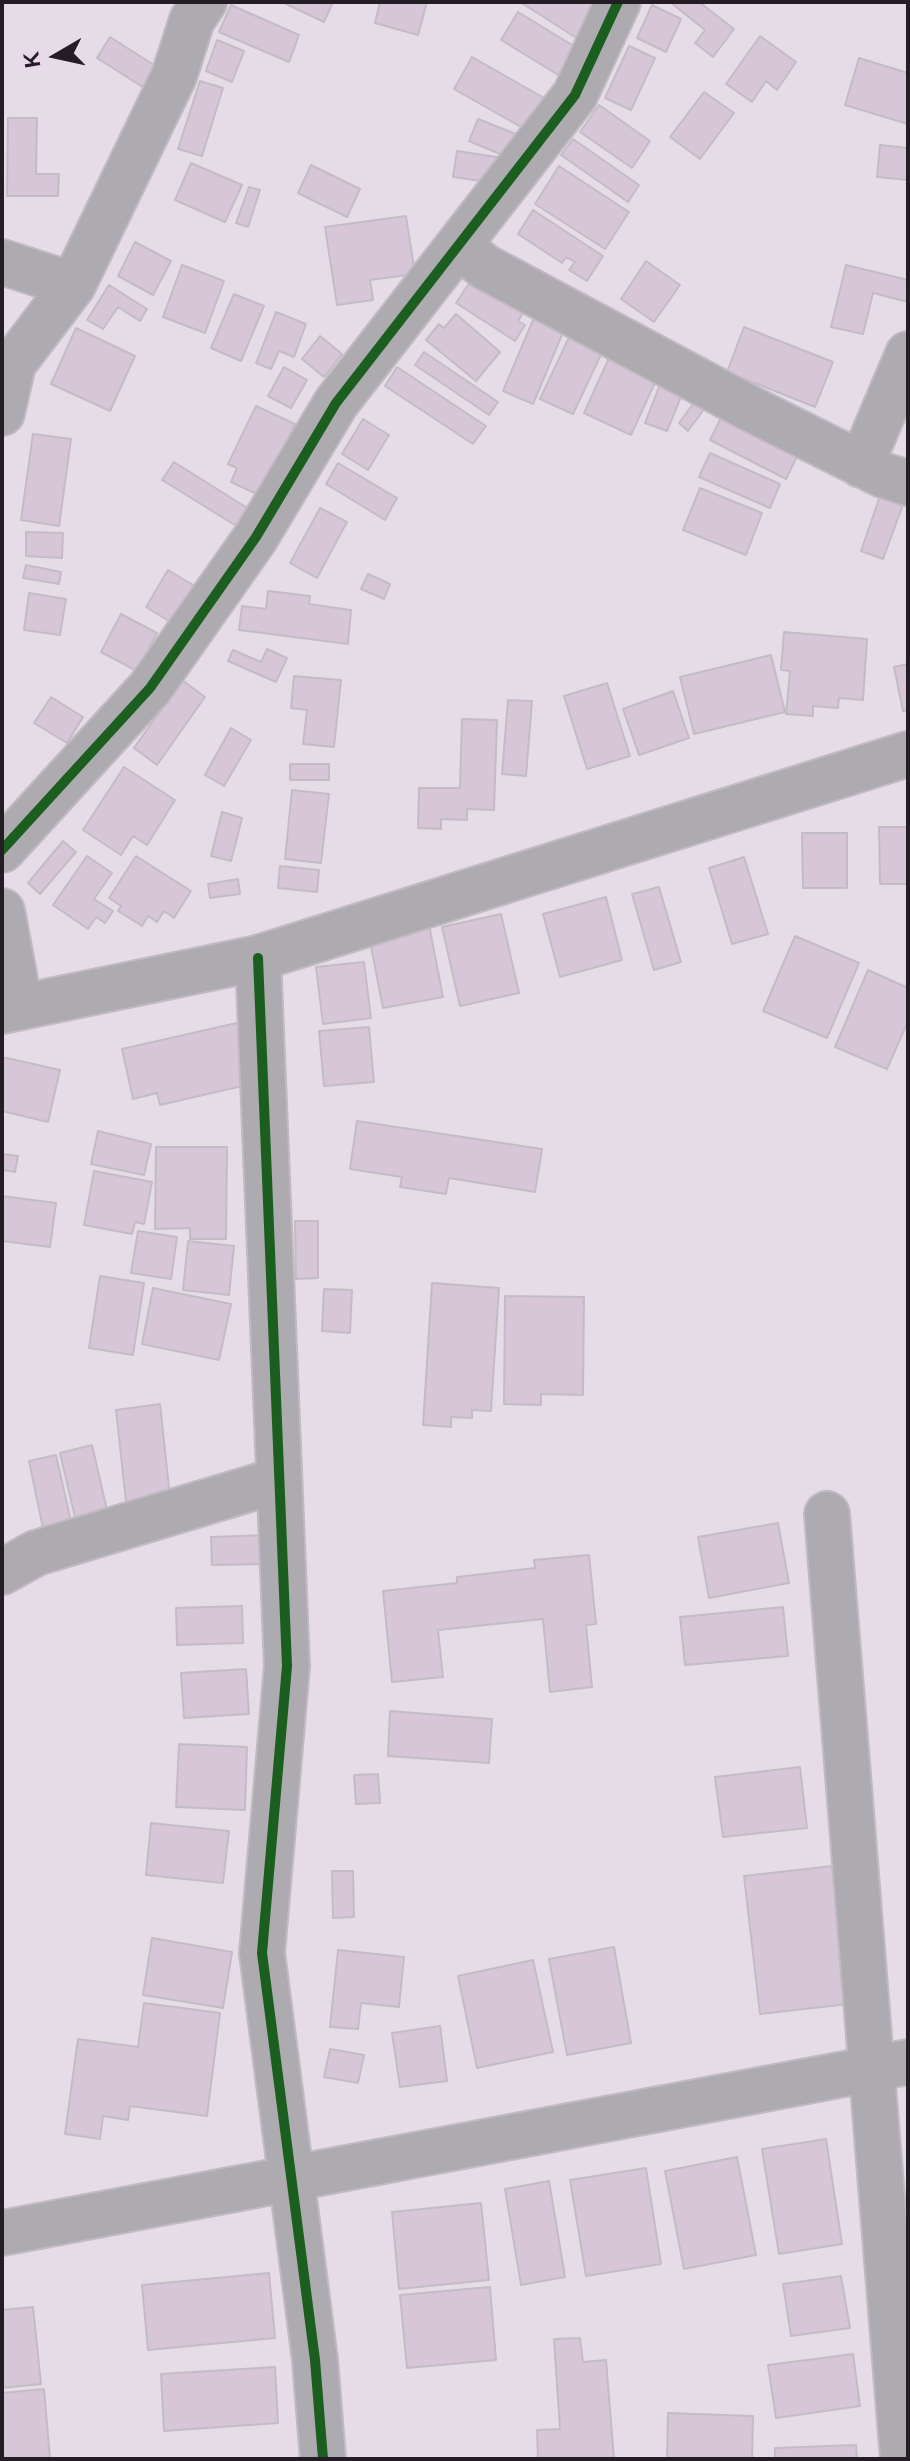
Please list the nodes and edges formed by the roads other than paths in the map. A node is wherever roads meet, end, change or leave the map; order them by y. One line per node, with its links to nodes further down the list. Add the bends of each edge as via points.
1 (618, 2): 3 (street, via 575,95)
2 (186, 8): 5 (street, via 174,76)
3 (459, 246): 8 (street, via 485,267); 11 (street, via 336,403 256,537 150,688)
4 (2, 262): 5 (street)
5 (73, 285): 7 (street, via 13,364)
6 (908, 354): 8 (street)
7 (2, 413)
8 (861, 465): 9 (street)
9 (908, 483)
10 (908, 754): 13 (street)
11 (2, 850)
12 (2, 911): 14 (street)
13 (258, 958): 14 (street); 15 (street)
14 (11, 1009)
15 (279, 1480): 17 (street, via 36,1553); 19 (street, via 287,1666 262,1953)
16 (827, 1514): 18 (street)
17 (2, 1572)
18 (890, 2065): 19 (street); 22 (street)
19 (291, 2177): 20 (street); 21 (street)
20 (2, 2233)
21 (323, 2459)
22 (903, 2459)

